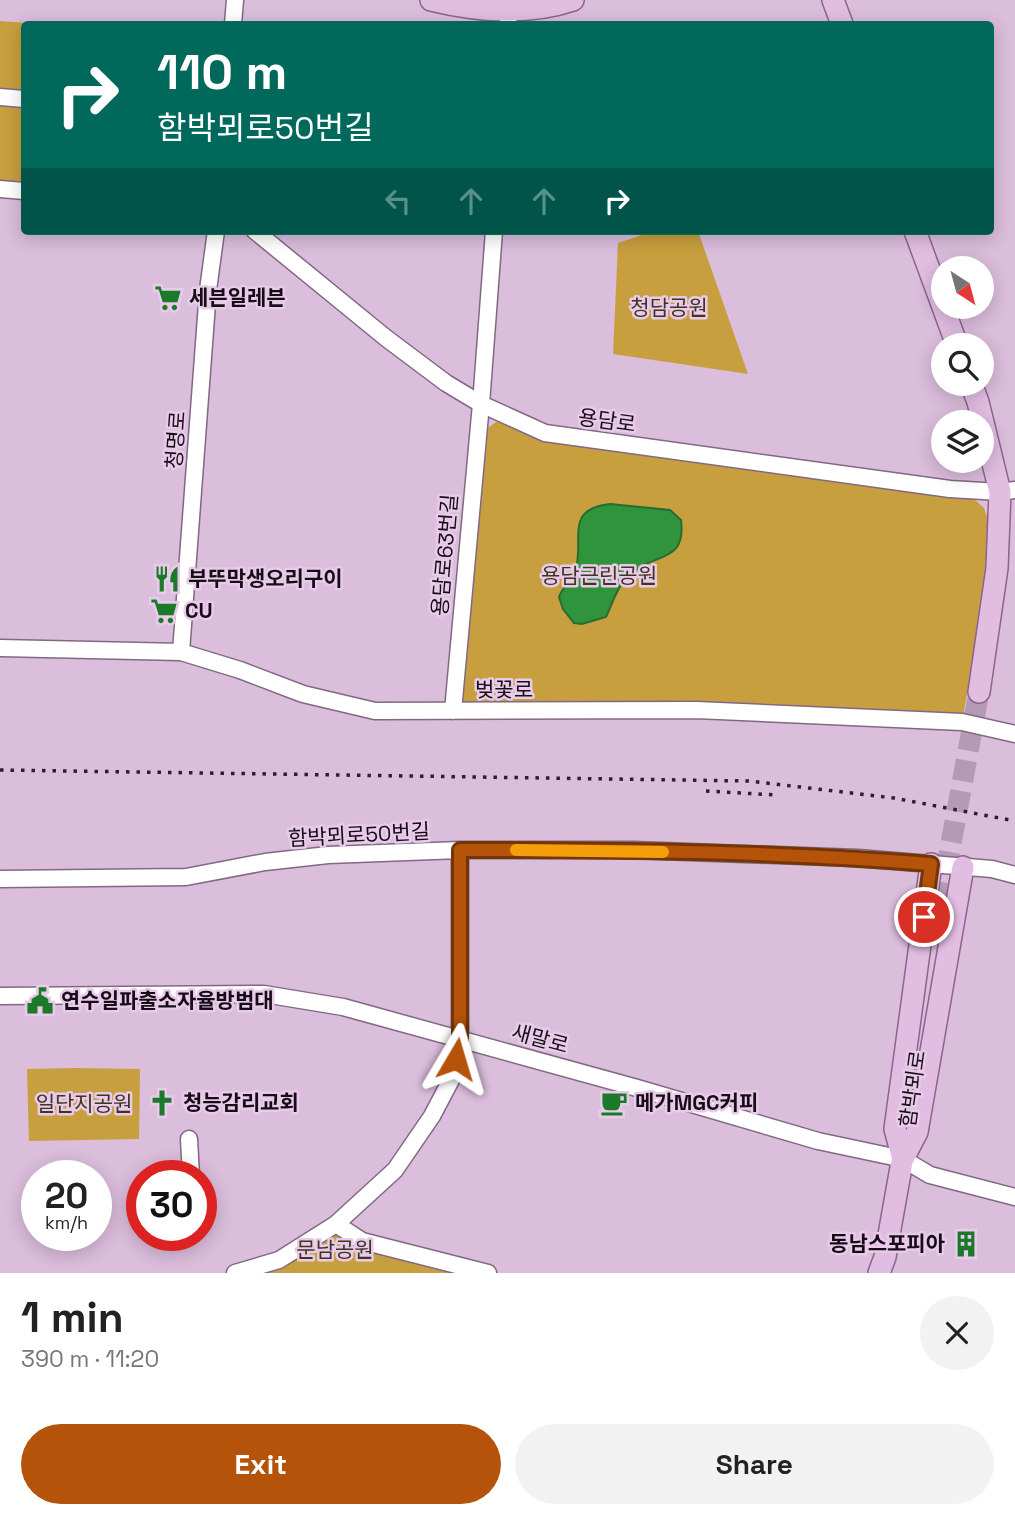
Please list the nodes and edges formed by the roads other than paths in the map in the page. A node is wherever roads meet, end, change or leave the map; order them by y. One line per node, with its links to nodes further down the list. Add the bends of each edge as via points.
1 (235, 0): 6 (street)
2 (430, 0): 5 (main road)
3 (573, 0): 5 (main road)
4 (834, 0): 7 (main road)
5 (508, 18)
6 (233, 21)
7 (841, 21)
8 (0, 97): 9 (street)
9 (21, 99)
10 (0, 189): 11 (street)
11 (21, 191)
12 (215, 235): 21 (street, 청명로)
13 (261, 235): 18 (street, 용담로, via 386,338)
14 (494, 235): 18 (street, 용담로63번길)
15 (916, 235): 16 (main road)
16 (953, 333)
17 (976, 396): 19 (main road)
18 (481, 404): 19 (street, 용담로, via 545,433 950,489); 23 (street, 용담로63번길)
19 (1008, 491): 22 (main road)
20 (0, 648): 21 (street, 벚꽃로)
21 (181, 652): 23 (street, 벚꽃로, via 303,694 375,711)
22 (979, 692)
23 (453, 711): 24 (street, 벚꽃로, via 736,711 962,722)
24 (1015, 734)
25 (460, 850): 26 (street, 함박뫼로50번길, via 634,850); 29 (street, 함박뫼로50번길, via 328,855 186,877); 32 (street)
26 (931, 864): 27 (street, 함박뫼로50번길); 34 (main road, via 895,1129)
27 (963, 867): 28 (street, 함박뫼로50번길); 34 (main road, via 917,1132)
28 (1015, 875)
29 (0, 878)
30 (940, 903): 34 (main road, 함박뫼로)
31 (0, 996): 32 (street, 새말로, via 264,994 343,1007)
32 (460, 1039): 34 (street, 새말로, via 818,1141); 37 (street, via 452,1079 432,1116 395,1170)
33 (189, 1139): 35 (street)
34 (903, 1159): 36 (street, 새말로, via 930,1175); 40 (main road, 함박뫼로)
35 (190, 1160)
36 (1015, 1197)
37 (336, 1224): 38 (street, via 279,1260); 39 (street, via 362,1241)
38 (234, 1273)
39 (488, 1273)
40 (879, 1273)

